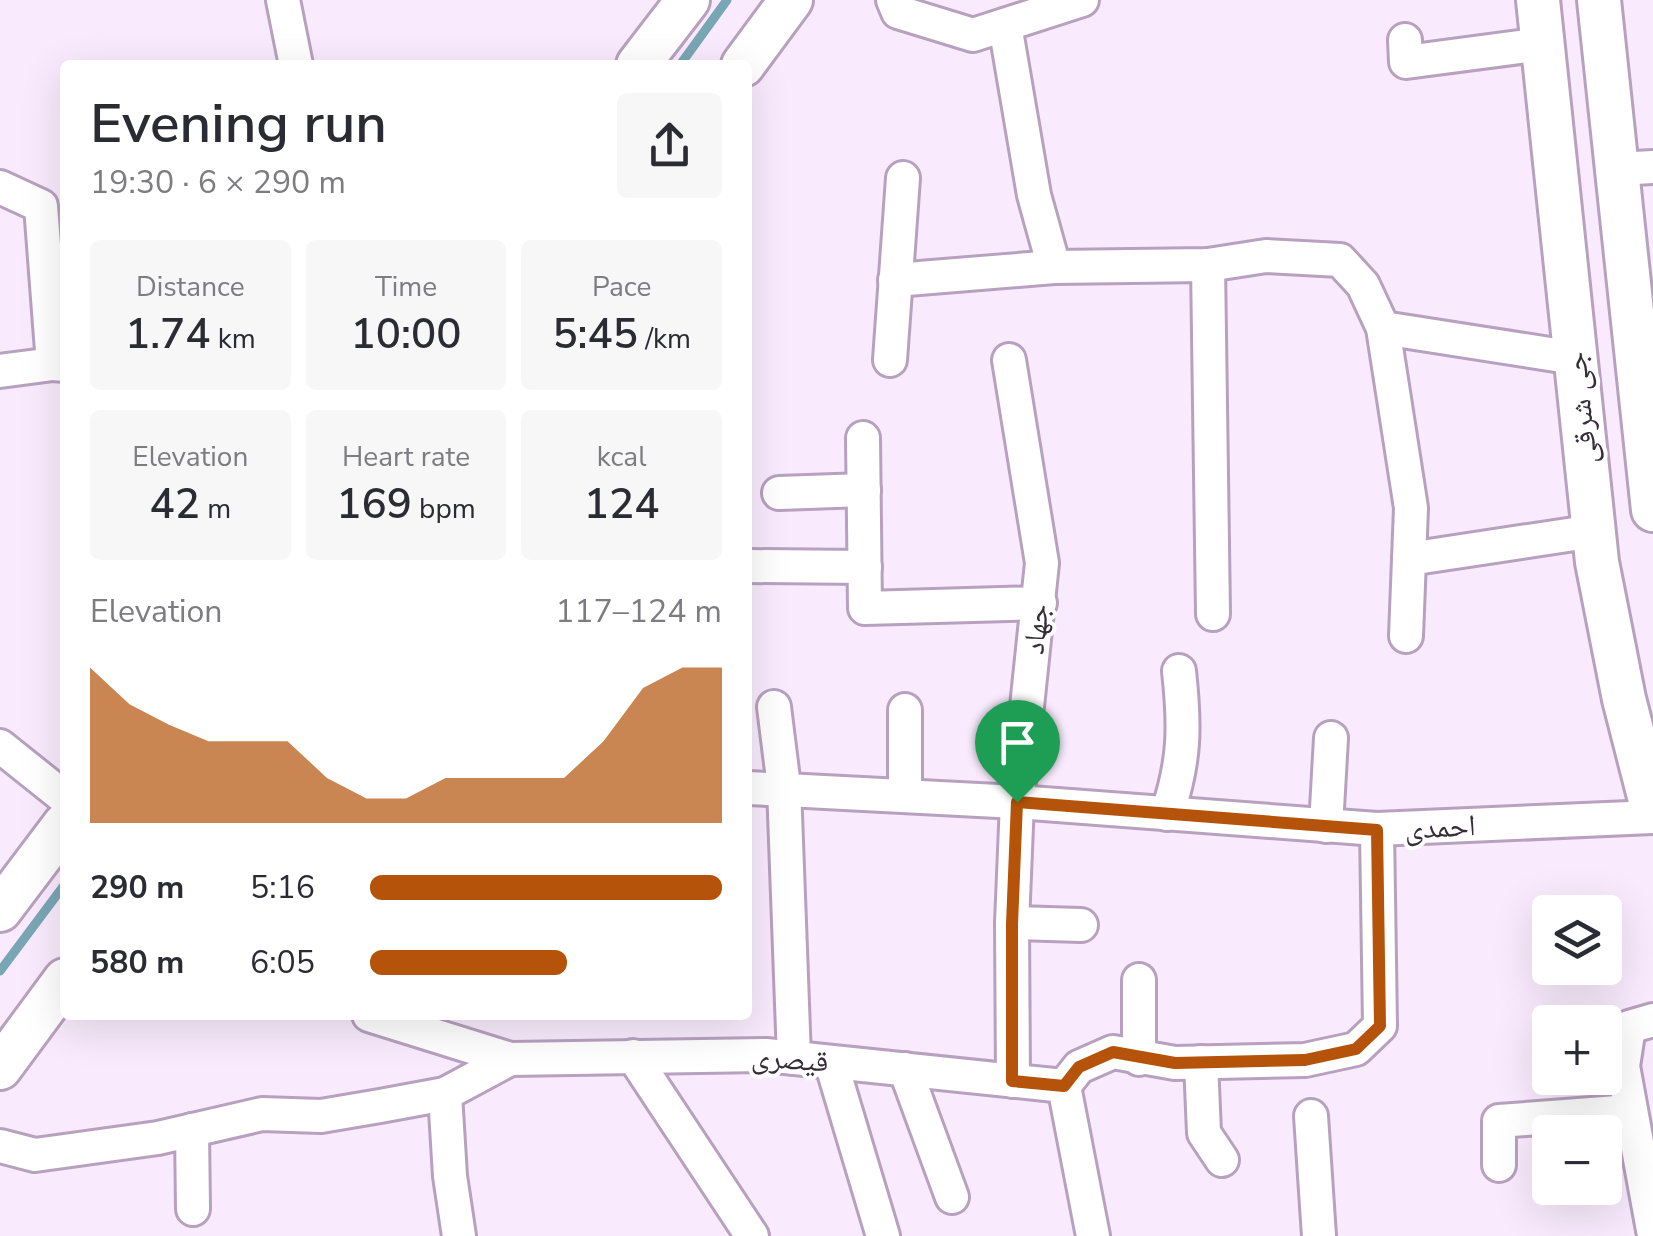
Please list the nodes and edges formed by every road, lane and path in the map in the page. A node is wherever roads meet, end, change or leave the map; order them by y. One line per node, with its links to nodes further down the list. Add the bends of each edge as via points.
1 (283, 0): 11 (street)
2 (688, 0): 12 (main road)
3 (791, 0): 13 (main road)
4 (893, 0): 8 (street, via 898,12 973,36)
5 (1082, 0): 8 (street)
6 (1538, 0): 10 (main road, جی شرقی)
7 (1599, 0): 14 (main road, جی شرقی)
8 (1005, 25): 18 (street, via 1034,195)
9 (1405, 40): 10 (street, via 1406,62)
10 (1543, 44): 22 (main road, جی شرقی)
11 (295, 60)
12 (642, 60)
13 (747, 60)
14 (1635, 168): 21 (main road, جی شرقی)
15 (902, 178): 19 (street)
16 (0, 187): 25 (street, via 41,206)
17 (1208, 264): 18 (street); 20 (street, via 1266,256 1340,260); 36 (street)
18 (1054, 268): 19 (street)
19 (895, 280): 23 (street)
20 (1384, 328): 22 (street); 32 (street, via 1411,508)
21 (1645, 353): 30 (main road, جی شرقی)
22 (1576, 358): 31 (main road, جی شرقی)
23 (890, 360)
24 (1008, 360): 35 (street, جهاد, via 1042,563)
25 (59, 365): 26 (street)
26 (0, 372)
27 (863, 438): 28 (street)
28 (864, 490): 29 (street); 34 (street)
29 (779, 493)
30 (1653, 510)
31 (1594, 530): 32 (street); 49 (main road, جی شرقی, via 1624,700)
32 (1409, 559): 37 (street)
33 (752, 566): 34 (street)
34 (864, 567): 35 (street, via 865,608)
35 (1040, 603): 47 (street, جهاد)
36 (1213, 614)
37 (1406, 636)
38 (1179, 671): 48 (street, via 1185,725 1181,772)
39 (774, 708): 43 (street)
40 (904, 710): 46 (street)
41 (1331, 738): 50 (street)
42 (0, 746): 45 (street)
43 (784, 787): 44 (street, احمدی); 46 (street, احمدی); 61 (street)
44 (752, 788)
45 (60, 794)
46 (905, 796): 47 (street, احمدی)
47 (1017, 802): 48 (street, احمدی); 54 (street, جهاد)
48 (1167, 814): 50 (street, احمدی)
49 (1653, 815): 51 (street, احمدی)
50 (1326, 826): 51 (street, احمدی)
51 (1377, 830): 65 (street, via 1380,1026 1356,1049 1305,1060)
52 (60, 831): 53 (main road)
53 (0, 910)
54 (1012, 924): 55 (street); 68 (street, جهاد)
55 (1081, 925)
56 (1139, 980): 63 (street)
57 (60, 987): 66 (main road)
58 (393, 1020): 62 (street, قیصری)
59 (1653, 1020): 71 (street, via 1628,1026 1622,1066)
60 (633, 1056): 61 (street, قیصری); 62 (street, قیصری); 81 (street)
61 (794, 1058): 64 (street, قیصری)
62 (510, 1059): 70 (street)
63 (1139, 1059): 65 (street); 69 (street, via 1113,1052 1079,1067)
64 (831, 1062): 67 (street, قیصری); 82 (street)
65 (1201, 1062): 75 (street, via 1204,1133)
66 (0, 1068)
67 (904, 1070): 68 (street, قیصری); 77 (street)
68 (1012, 1081): 69 (street, قیصری)
69 (1064, 1086): 83 (street)
70 (445, 1094): 73 (street, via 321,1116 262,1114); 80 (street)
71 (1631, 1111): 76 (street, via 1499,1121); 79 (street)
72 (1312, 1116): 84 (street)
73 (192, 1130): 74 (street, via 35,1155); 78 (street)
74 (0, 1146)
75 (1222, 1160)
76 (1498, 1166)
77 (952, 1197)
78 (193, 1209)
79 (1653, 1230)
80 (458, 1236)
81 (752, 1236)
82 (884, 1236)
83 (1093, 1236)
84 (1319, 1236)

